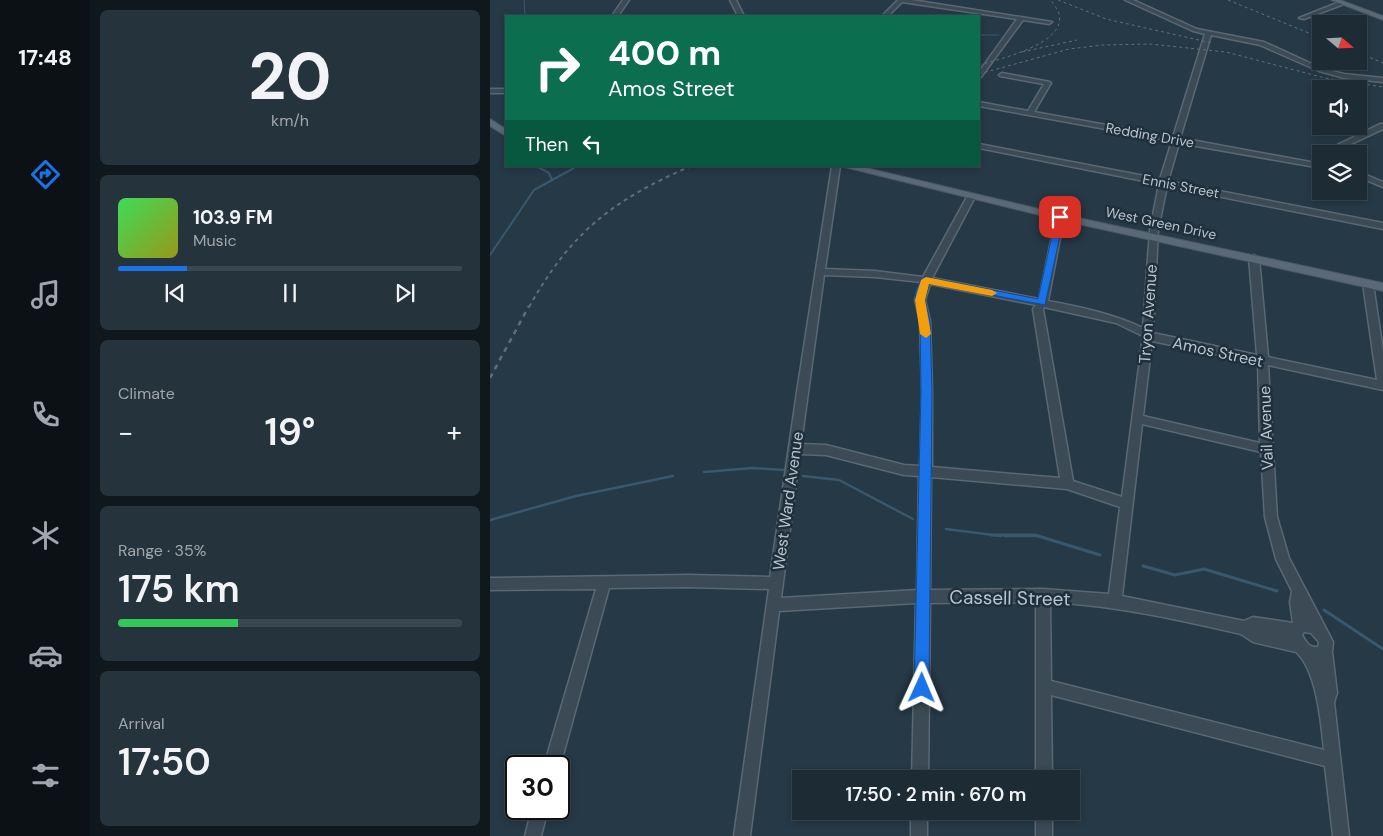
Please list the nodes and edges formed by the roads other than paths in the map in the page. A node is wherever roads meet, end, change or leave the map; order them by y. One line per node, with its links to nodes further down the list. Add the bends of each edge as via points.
1 (626, 0): 7 (street)
2 (733, 0): 8 (street)
3 (901, 0): 9 (street); 10 (street)
4 (1128, 0): 14 (street)
5 (1334, 0): 6 (main road)
6 (1342, 3): 11 (street); 12 (main road)
7 (616, 15)
8 (740, 15)
9 (886, 15)
10 (1021, 18): 13 (street); 15 (street)
11 (1302, 18)
12 (1383, 18)
13 (1049, 22)
14 (1208, 33): 17 (street, via 1262,43 1321,70); 25 (street, Tryon Avenue)
15 (981, 68)
16 (1002, 75): 21 (street, via 1048,83)
17 (1383, 80)
18 (490, 91): 19 (street)
19 (505, 91)
20 (980, 104): 21 (street, Redding Drive)
21 (1030, 114): 25 (street, Redding Drive)
22 (490, 122): 24 (main road)
23 (1383, 126): 26 (street)
24 (505, 132)
25 (1176, 140): 29 (street, Redding Drive); 34 (street, Tryon Avenue)
26 (1342, 145)
27 (980, 146): 34 (street, Ennis Street)
28 (1312, 159): 29 (street)
29 (1304, 163): 30 (street, Redding Drive)
30 (1312, 164)
31 (836, 167): 41 (street, West Ward Avenue)
32 (849, 167): 36 (main road, West Green Drive)
33 (1367, 178): 35 (street)
34 (1163, 182): 38 (street, Ennis Street); 39 (street, Tryon Avenue)
35 (1383, 185)
36 (971, 197): 37 (main road, West Green Drive); 42 (street)
37 (1060, 217): 39 (main road, West Green Drive); 45 (street)
38 (1383, 226)
39 (1153, 237): 40 (main road, West Green Drive); 46 (street, Tryon Avenue)
40 (1254, 258): 43 (main road, West Green Drive); 47 (street, Vail Avenue)
41 (820, 272): 42 (street, Amos Street); 50 (street, West Ward Avenue)
42 (926, 280): 45 (street, Amos Street); 52 (street, via 920,300 926,337)
43 (1368, 284): 44 (main road, West Green Drive); 48 (street)
44 (1383, 287)
45 (1042, 303): 46 (street, Amos Street, via 1119,321); 53 (street, via 1038,309)
46 (1148, 334): 47 (street, Amos Street); 49 (street, Tryon Avenue)
47 (1263, 361): 48 (street, Amos Street); 51 (street, Vail Avenue)
48 (1383, 385)
49 (1138, 419): 51 (street); 54 (street, Tryon Avenue)
50 (795, 449): 52 (street, via 826,450 886,467); 55 (street, West Ward Avenue)
51 (1267, 449): 58 (street, Vail Avenue, via 1272,517 1282,559)
52 (926, 472): 53 (street); 60 (street)
53 (1067, 484): 54 (street)
54 (1127, 504): 61 (street, Tryon Avenue)
55 (776, 583): 57 (street, via 688,581); 62 (street, West Ward Avenue)
56 (490, 584): 57 (street)
57 (604, 584): 70 (street)
58 (1298, 593): 64 (street, Vail Avenue, via 1296,600 1301,616); 65 (street, Vail Avenue)
59 (1043, 596): 60 (street, Cassell Street); 61 (street, Cassell Street); 68 (street)
60 (924, 597): 62 (street, Cassell Street); 72 (street)
61 (1115, 601): 63 (street, Cassell Street)
62 (773, 604): 78 (street, West Ward Avenue)
63 (1244, 628): 64 (street, Cassell Street, via 1253,624); 66 (street, Cassell Street, via 1253,635)
64 (1298, 628): 65 (street, via 1308,625); 66 (street, via 1295,638)
65 (1318, 629): 67 (street, via 1327,642)
66 (1303, 649): 67 (street, via 1317,655); 69 (street, via 1317,669 1320,691)
67 (1325, 651): 69 (street, via 1330,693)
68 (1043, 686): 71 (street); 73 (street)
69 (1326, 701): 71 (street)
70 (555, 755)
71 (1333, 760): 81 (street)
72 (920, 770)
73 (1044, 770)
74 (537, 820): 77 (street)
75 (919, 820): 79 (street)
76 (1044, 820): 80 (street)
77 (533, 836)
78 (742, 836)
79 (919, 836)
80 (1044, 836)
81 (1340, 836)

